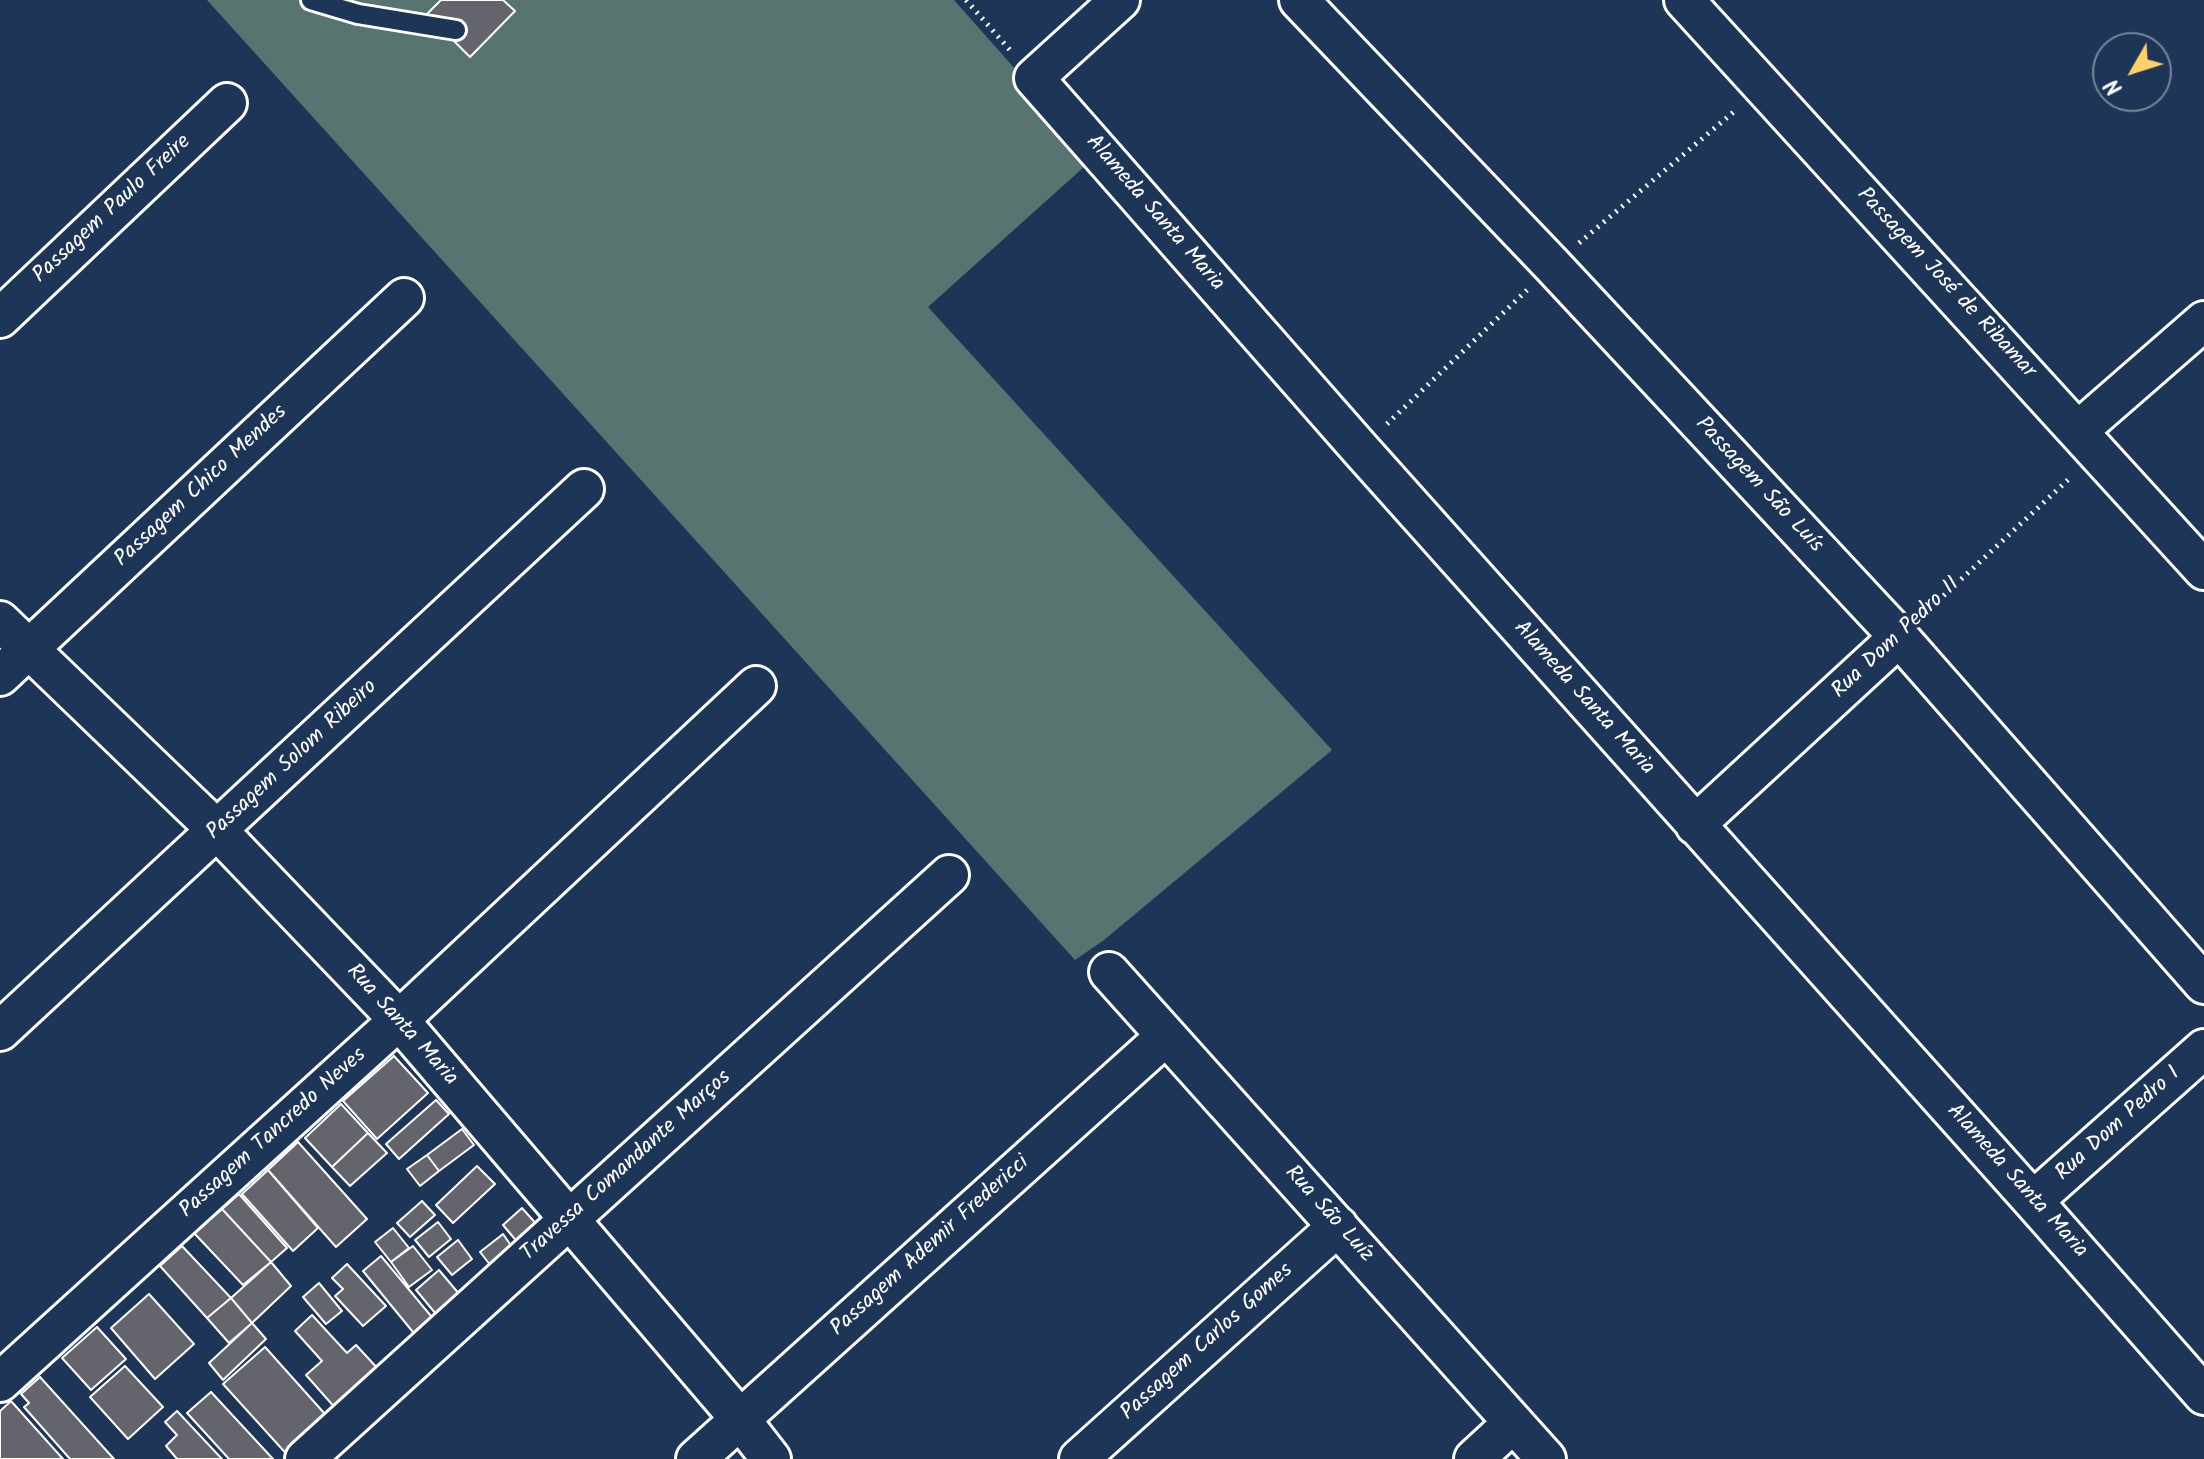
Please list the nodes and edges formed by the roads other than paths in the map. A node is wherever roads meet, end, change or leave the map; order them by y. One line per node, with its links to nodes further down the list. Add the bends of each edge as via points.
1 (311, 0): 5 (lane, via 358,14)
2 (1120, 0): 18 (street, Alameda Santa Maria, via 1034,78)
3 (1299, 0): 14 (street, Passagem São Luís)
4 (1684, 0): 10 (street, Passagem José de Ribamar)
5 (456, 30)
6 (227, 103): 8 (street, Passagem Paulo Freire)
7 (404, 298): 15 (street, Passagem Chico Mendes)
8 (0, 318)
9 (2204, 321): 10 (street)
10 (2088, 441): 12 (street, Passagem José de Ribamar)
11 (584, 489): 19 (street, Passagem Solom Ribeiro)
12 (2204, 570)
13 (0, 621): 15 (street, Rua Santa Maria)
14 (1899, 637): 18 (street, Rua Dom Pedro II); 22 (street, Passagem São Luís)
15 (29, 649): 16 (street, Passagem Chico Mendes); 19 (street, Rua Santa Maria)
16 (0, 676)
17 (756, 686): 23 (street, Passagem Tancredo Neves)
18 (1695, 825): 27 (street, Alameda Santa Maria)
19 (218, 831): 23 (street, Rua Santa Maria); 24 (street, Passagem Solom Ribeiro)
20 (949, 875): 28 (street, Travessa Comandante Marços)
21 (1109, 972): 25 (street, Rua São Luíz)
22 (2204, 984)
23 (399, 1020): 28 (street, Rua Santa Maria); 30 (street, Passagem Tancredo Neves)
24 (0, 1031)
25 (1166, 1036): 29 (street, Rua São Luíz); 32 (street, Passagem Ademir Fredericci)
26 (2204, 1049): 27 (street, Rua Dom Pedro I)
27 (2033, 1201): 31 (street, Alameda Santa Maria)
28 (569, 1219): 32 (street, Rua Santa Maria); 34 (street, Travessa Comandante Marços)
29 (1338, 1226): 33 (street, Rua São Luíz); 37 (street, Passagem Carlos Gomes)
30 (0, 1382)
31 (2204, 1395)
32 (740, 1419): 35 (street, Passagem Ademir Fredericci); 36 (street, Rua Santa Maria)
33 (1513, 1423): 38 (street); 39 (street, Rua São Luíz)
34 (305, 1459)
35 (696, 1459)
36 (771, 1459)
37 (1079, 1459)
38 (1474, 1459)
39 (1546, 1459)

